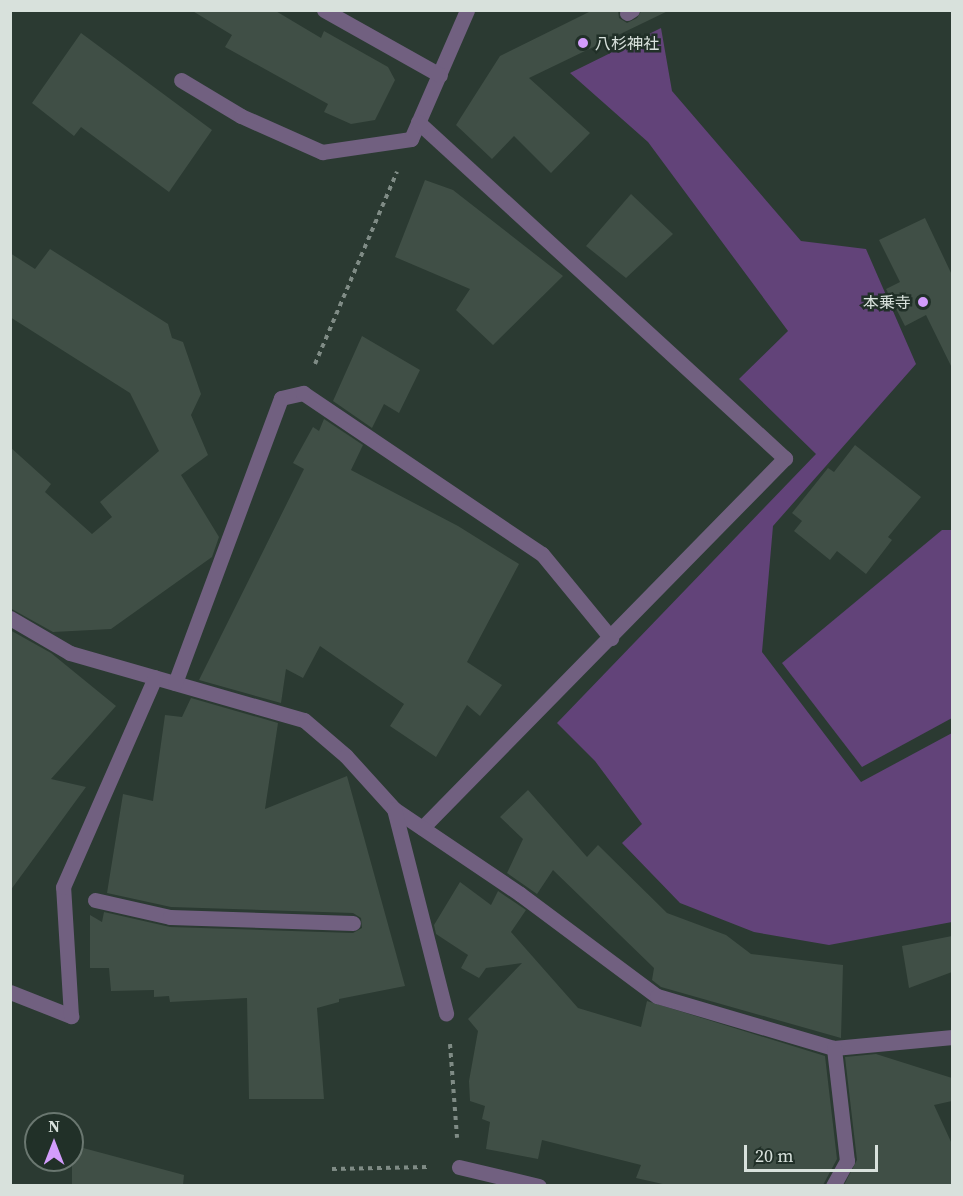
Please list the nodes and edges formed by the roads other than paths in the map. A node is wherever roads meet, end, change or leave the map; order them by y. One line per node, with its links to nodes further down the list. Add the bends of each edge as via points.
1 (324, 10): 3 (street)
2 (467, 10): 3 (street)
3 (440, 75): 5 (street)
4 (182, 80): 5 (street, via 241,116 322,152 411,139)
5 (418, 122): 7 (street, via 785,458)
6 (10, 618): 8 (street, via 70,653)
7 (611, 638): 9 (street, via 542,554 303,393 281,398); 11 (street)
8 (155, 677): 9 (street); 14 (street, via 63,887 71,1016)
9 (175, 683): 10 (street, via 304,720 346,756)
10 (394, 809): 11 (street); 15 (street)
11 (422, 828): 17 (street, via 520,894 657,996)
12 (95, 900): 13 (street, via 170,917)
13 (353, 923)
14 (10, 992)
15 (446, 1013)
16 (952, 1037): 17 (street)
17 (834, 1048): 20 (street, via 847,1161)
18 (459, 1167): 19 (street)
19 (540, 1185)
20 (833, 1185)

